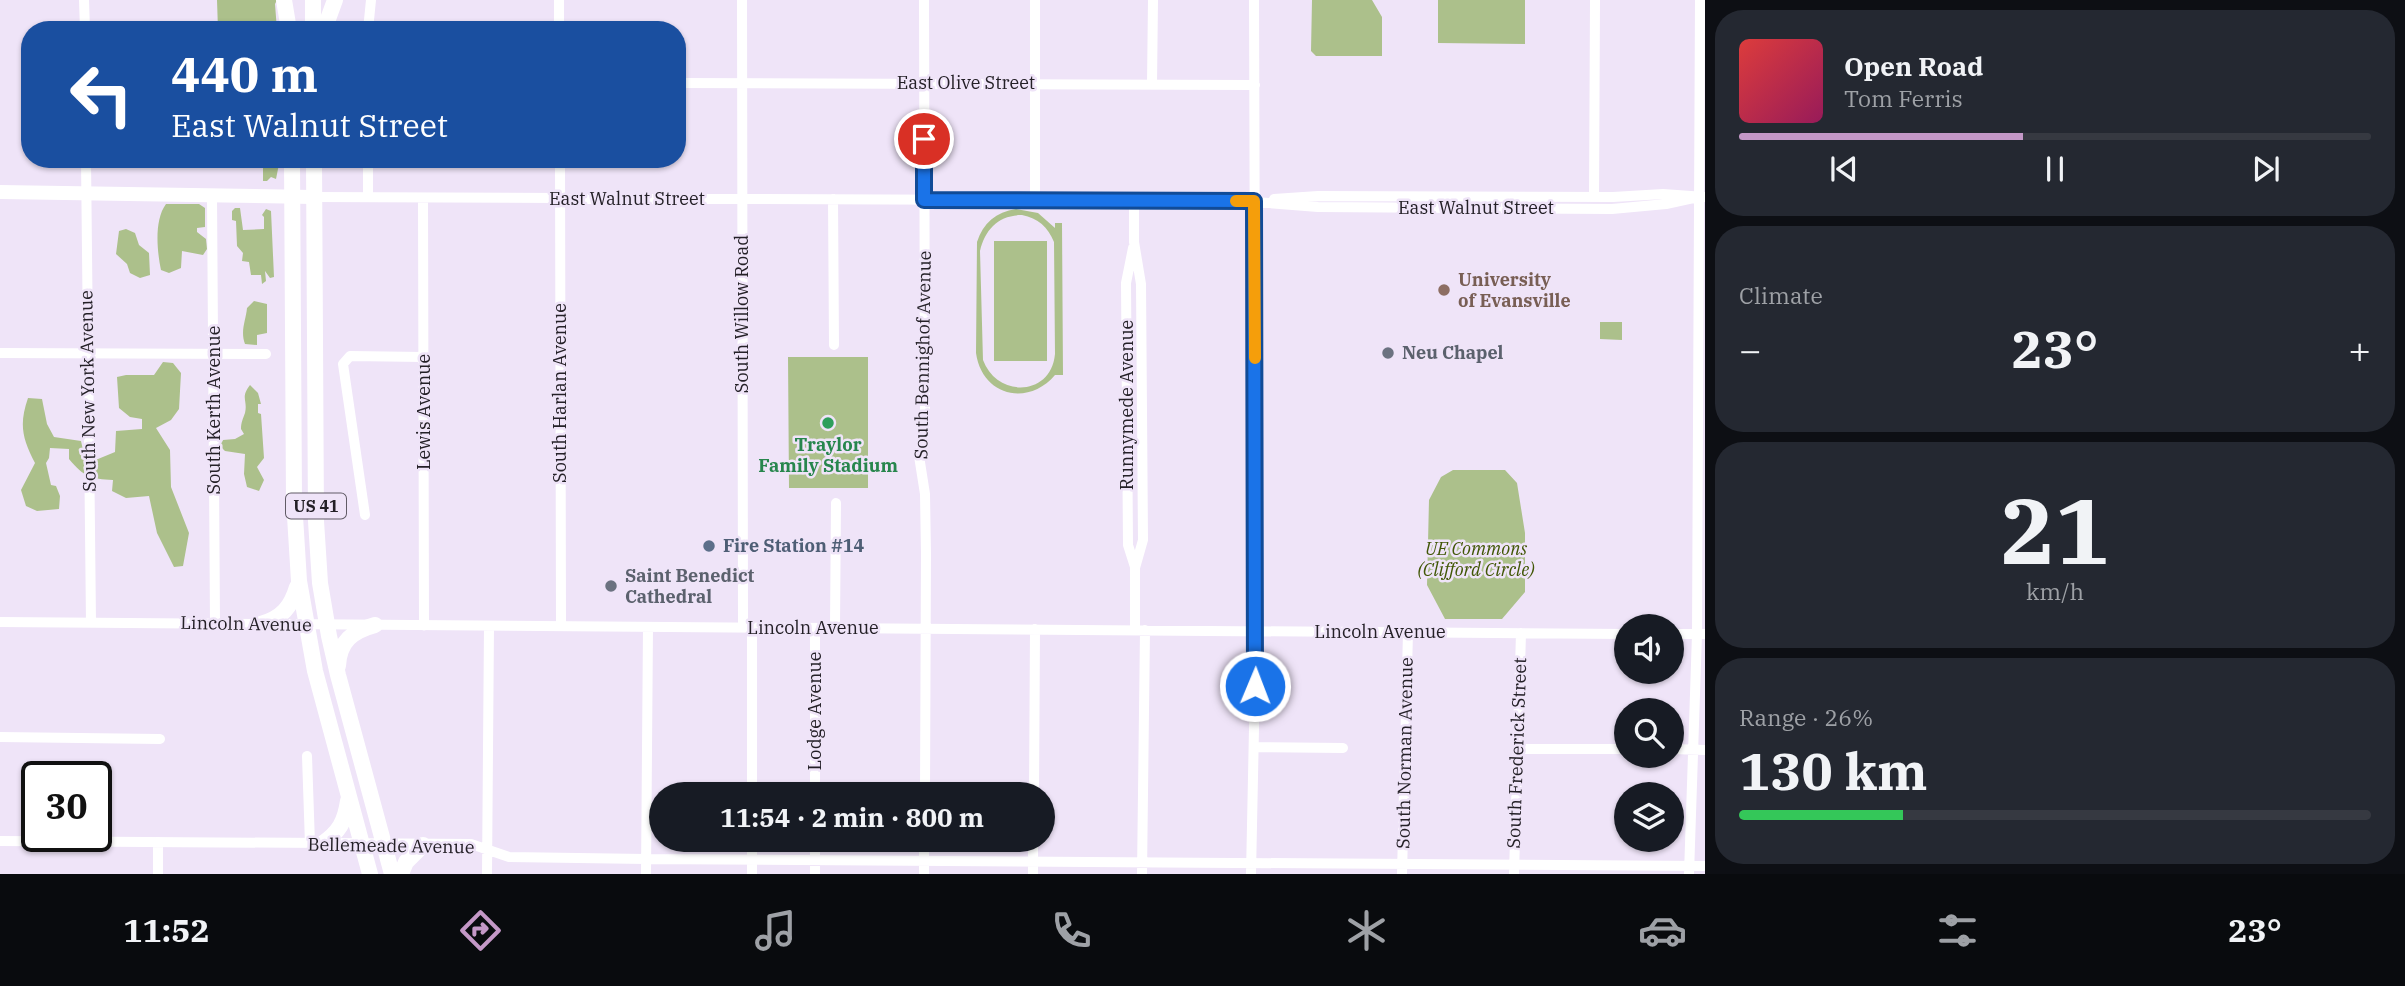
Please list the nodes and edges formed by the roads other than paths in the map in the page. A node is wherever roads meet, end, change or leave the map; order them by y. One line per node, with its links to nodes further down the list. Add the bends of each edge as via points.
1 (85, 0): 15 (street)
2 (284, 0): 16 (highway)
3 (292, 0): 17 (highway)
4 (313, 0): 18 (highway)
5 (335, 0): 19 (highway)
6 (371, 0): 20 (street)
7 (559, 0): 21 (street)
8 (742, 0): 23 (street, South Willow Road)
9 (924, 0): 24 (street, South Bennighof Avenue)
10 (1035, 0): 25 (street)
11 (1153, 0): 26 (street)
12 (1254, 0): 27 (street)
13 (1595, 0): 39 (street)
14 (1700, 0): 40 (street)
15 (85, 21)
16 (288, 21)
17 (291, 21)
18 (313, 21)
19 (327, 21)
20 (369, 21)
21 (559, 21)
22 (686, 83): 23 (street, East Olive Street)
23 (742, 83): 24 (street, East Olive Street); 43 (street, South Willow Road)
24 (924, 83): 25 (street, East Olive Street); 45 (street, South Bennighof Avenue)
25 (1036, 84): 26 (street, East Olive Street); 46 (street)
26 (1152, 84): 27 (street, East Olive Street)
27 (1255, 85): 48 (street)
28 (86, 168): 34 (street, South New York Avenue)
29 (292, 168): 36 (highway, US 41)
30 (314, 168): 37 (highway, US 41)
31 (368, 168): 38 (street)
32 (560, 168): 42 (street, South Harlan Avenue)
33 (0, 192): 34 (main road, East Walnut Street)
34 (87, 194): 35 (main road, East Walnut Street); 51 (street, South New York Avenue)
35 (212, 196): 36 (main road, East Walnut Street); 52 (street, South Kerth Avenue)
36 (293, 197): 37 (main road, East Walnut Street); 57 (highway, US 41, via 294,512)
37 (314, 197): 38 (street, East Walnut Street); 63 (highway, US 41, via 316,522)
38 (368, 197): 41 (street, East Walnut Street)
39 (1594, 197): 40 (street, East Walnut Street); 48 (street, East Walnut Street, via 1318,196)
40 (1701, 197): 48 (street, East Walnut Street, via 1612,209 1318,207); 79 (street)
41 (423, 198): 42 (street, East Walnut Street); 54 (street, Lewis Avenue)
42 (560, 198): 43 (street, East Walnut Street); 67 (street, South Harlan Avenue)
43 (742, 199): 44 (street, East Walnut Street); 69 (street, South Willow Road)
44 (834, 200): 45 (street, East Walnut Street); 49 (street)
45 (924, 200): 46 (street, East Walnut Street); 72 (street, South Bennighof Avenue, via 925,429 919,456 925,494)
46 (1035, 200): 47 (street, East Walnut Street)
47 (1133, 201): 48 (street, East Walnut Street); 74 (street, Runnymede Avenue, via 1141,284 1143,540 1135,568)
48 (1254, 201): 75 (street)
49 (834, 345)
50 (0, 352): 51 (street)
51 (88, 352): 52 (street); 59 (street, South New York Avenue)
52 (213, 354): 53 (street); 60 (street, South Kerth Avenue)
53 (266, 354)
54 (423, 357): 56 (street, via 350,356 345,360 342,370); 65 (street, Lewis Avenue)
55 (836, 503): 71 (street, Lodge Avenue)
56 (365, 514)
57 (299, 582): 61 (highway, via 289,607 276,619); 62 (highway, US 41)
58 (0, 622): 59 (street, Lincoln Avenue)
59 (90, 622): 60 (street, Lincoln Avenue)
60 (215, 624): 61 (street, Lincoln Avenue)
61 (261, 624): 62 (street, Lincoln Avenue)
62 (305, 624): 63 (street, Lincoln Avenue); 93 (highway, US 41)
63 (326, 625): 64 (street, Lincoln Avenue); 80 (highway, US 41)
64 (375, 625): 65 (street, Lincoln Avenue); 80 (highway, via 349,637 339,653)
65 (424, 626): 66 (street, Lincoln Avenue)
66 (489, 626): 67 (street, Lincoln Avenue); 100 (street)
67 (561, 626): 68 (street, Lincoln Avenue)
68 (648, 627): 69 (street, Lincoln Avenue); 104 (street)
69 (747, 627): 70 (street, Lincoln Avenue); 89 (street, South Willow Road)
70 (815, 628): 71 (street, Lincoln Avenue); 90 (street, Lodge Avenue)
71 (835, 628): 72 (street, Lincoln Avenue)
72 (926, 629): 73 (street, Lincoln Avenue); 91 (street, South Bennighof Avenue)
73 (1035, 629): 74 (street, Lincoln Avenue); 92 (street)
74 (1140, 630): 75 (street, Lincoln Avenue); 110 (street, Runnymede Avenue)
75 (1256, 631): 76 (street, Lincoln Avenue); 83 (street)
76 (1408, 632): 77 (street, Lincoln Avenue); 112 (street, South Norman Avenue)
77 (1521, 633): 78 (street, Lincoln Avenue); 85 (street, South Frederick Street)
78 (1614, 634)
79 (1701, 634): 87 (street)
80 (337, 672): 98 (highway, US 41)
81 (0, 737): 82 (street)
82 (160, 739)
83 (1254, 747): 84 (street); 111 (street)
84 (1343, 748)
85 (1517, 749): 86 (street); 113 (street, South Frederick Street)
86 (1614, 749)
87 (1699, 750): 114 (street)
88 (307, 756): 96 (street)
89 (752, 782)
90 (815, 782)
91 (925, 782)
92 (1034, 782)
93 (349, 795): 96 (highway, via 337,833); 97 (highway, US 41)
94 (0, 841): 95 (street, Bellemeade Avenue)
95 (158, 842): 96 (street, Bellemeade Avenue); 115 (street)
96 (316, 844): 97 (street, Bellemeade Avenue)
97 (362, 845): 98 (street, Bellemeade Avenue); 116 (highway, US 41)
98 (384, 845): 99 (street, Bellemeade Avenue); 117 (highway, US 41)
99 (423, 845): 100 (street, Bellemeade Avenue, via 471,844); 118 (highway)
100 (488, 850): 104 (street, Bellemeade Avenue, via 509,857); 119 (street)
101 (751, 852): 105 (street)
102 (816, 852): 106 (street)
103 (924, 852): 107 (street)
104 (646, 859): 105 (street, Bellemeade Avenue); 120 (street)
105 (751, 860): 106 (street, Bellemeade Avenue); 121 (street)
106 (816, 860): 107 (street, Bellemeade Avenue); 122 (street)
107 (924, 861): 109 (street, Bellemeade Avenue); 123 (street)
108 (1705, 866): 114 (street, Bellemeade Avenue)
109 (1033, 868): 110 (street, Bellemeade Avenue)
110 (1142, 868): 111 (street, Bellemeade Avenue)
111 (1252, 869): 112 (street, Bellemeade Avenue)
112 (1402, 869): 113 (street, Bellemeade Avenue)
113 (1514, 870): 114 (street, Bellemeade Avenue)
114 (1689, 870)
115 (158, 874)
116 (370, 874)
117 (392, 874)
118 (401, 874)
119 (487, 874)
120 (646, 874)
121 (752, 874)
122 (815, 874)
123 (924, 874)

